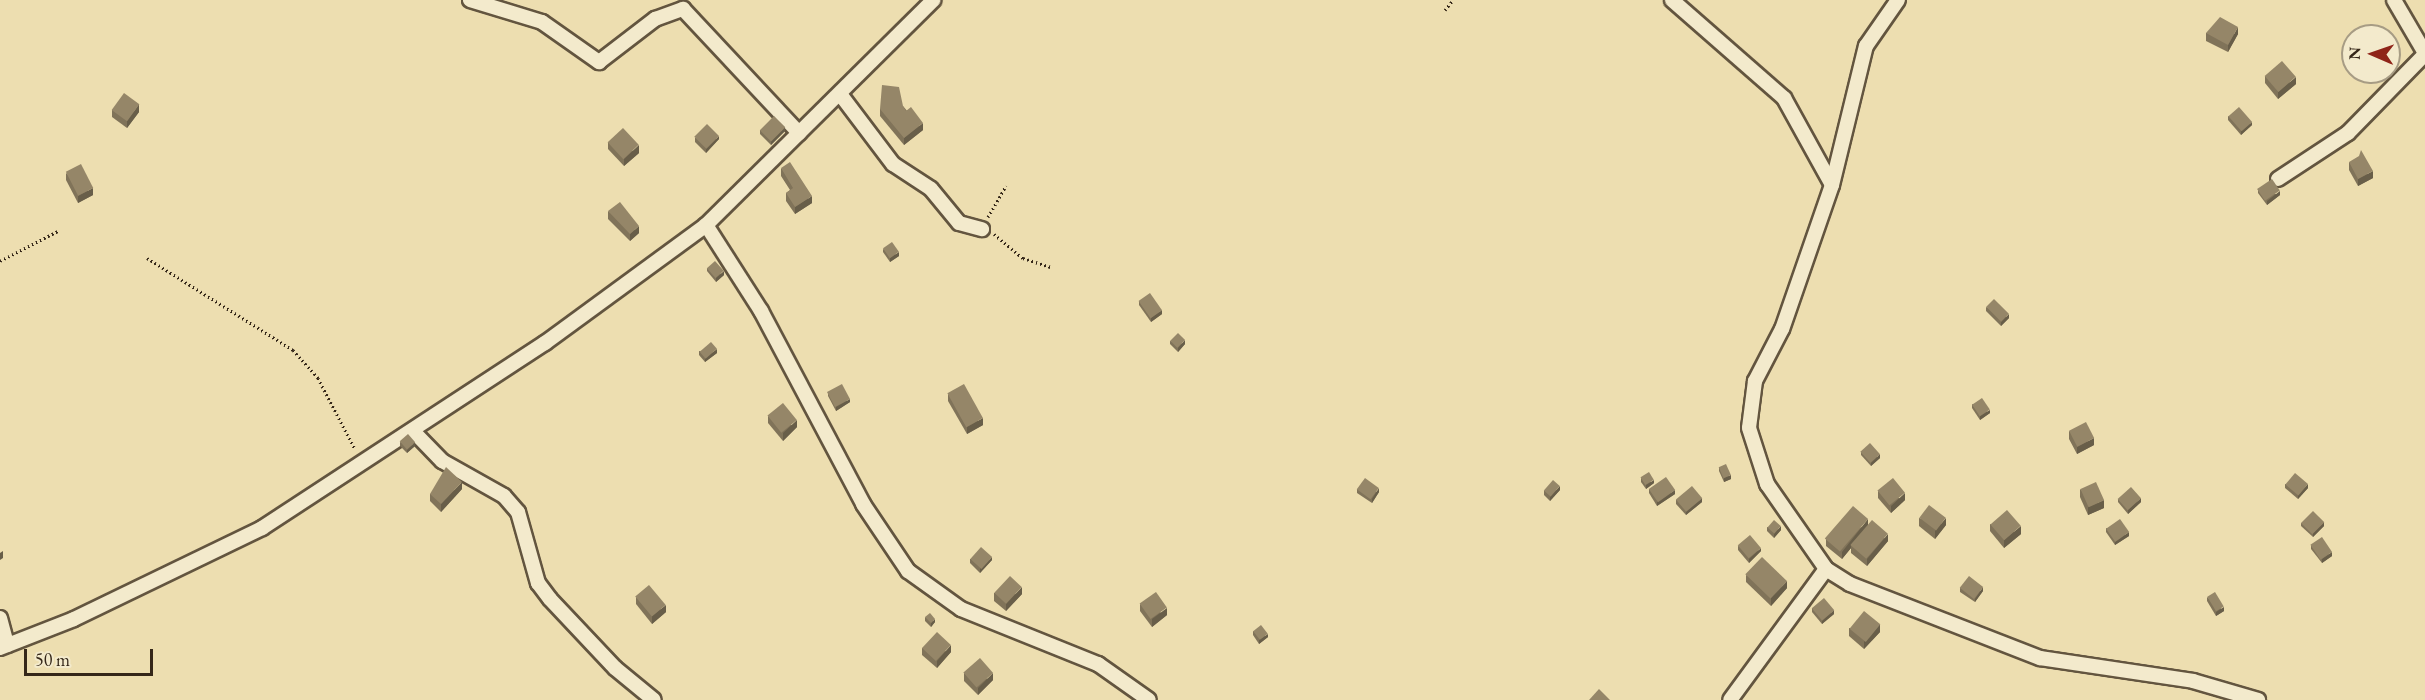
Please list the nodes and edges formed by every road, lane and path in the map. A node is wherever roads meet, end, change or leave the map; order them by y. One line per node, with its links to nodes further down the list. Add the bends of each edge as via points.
1 (470, 0): 10 (street, via 542,22 599,62 655,19 683,9)
2 (933, 0): 9 (street)
3 (1452, 0): 7 (path)
4 (1672, 0): 12 (street, via 1785,98)
5 (1898, 0): 12 (street, via 1866,46)
6 (2394, 0): 8 (street)
7 (1445, 10)
8 (2425, 54): 11 (street, via 2348,132)
9 (840, 94): 10 (street); 15 (street, via 893,164 931,189 959,223)
10 (799, 133): 14 (street)
11 (2278, 180)
12 (1832, 185): 22 (street, via 1782,328 1755,381 1749,428 1767,484)
13 (1006, 186): 15 (path)
14 (706, 225): 20 (street, via 545,343); 26 (street, via 761,311 863,504 908,571 962,609 1098,664)
15 (982, 229): 19 (path, via 1003,238 1023,258)
16 (58, 231): 18 (path)
17 (147, 258): 21 (path, via 293,350 318,378)
18 (0, 261)
19 (1051, 267)
20 (413, 431): 21 (street); 25 (street, via 442,461 504,496 518,512 538,583 615,668)
21 (362, 464): 24 (street, via 232,543)
22 (1826, 569): 27 (street); 28 (street, via 1850,584 2040,658 2210,684)
23 (0, 618): 24 (street)
24 (4, 646)
25 (654, 700)
26 (1149, 700)
27 (1730, 700)
28 (2258, 700)

